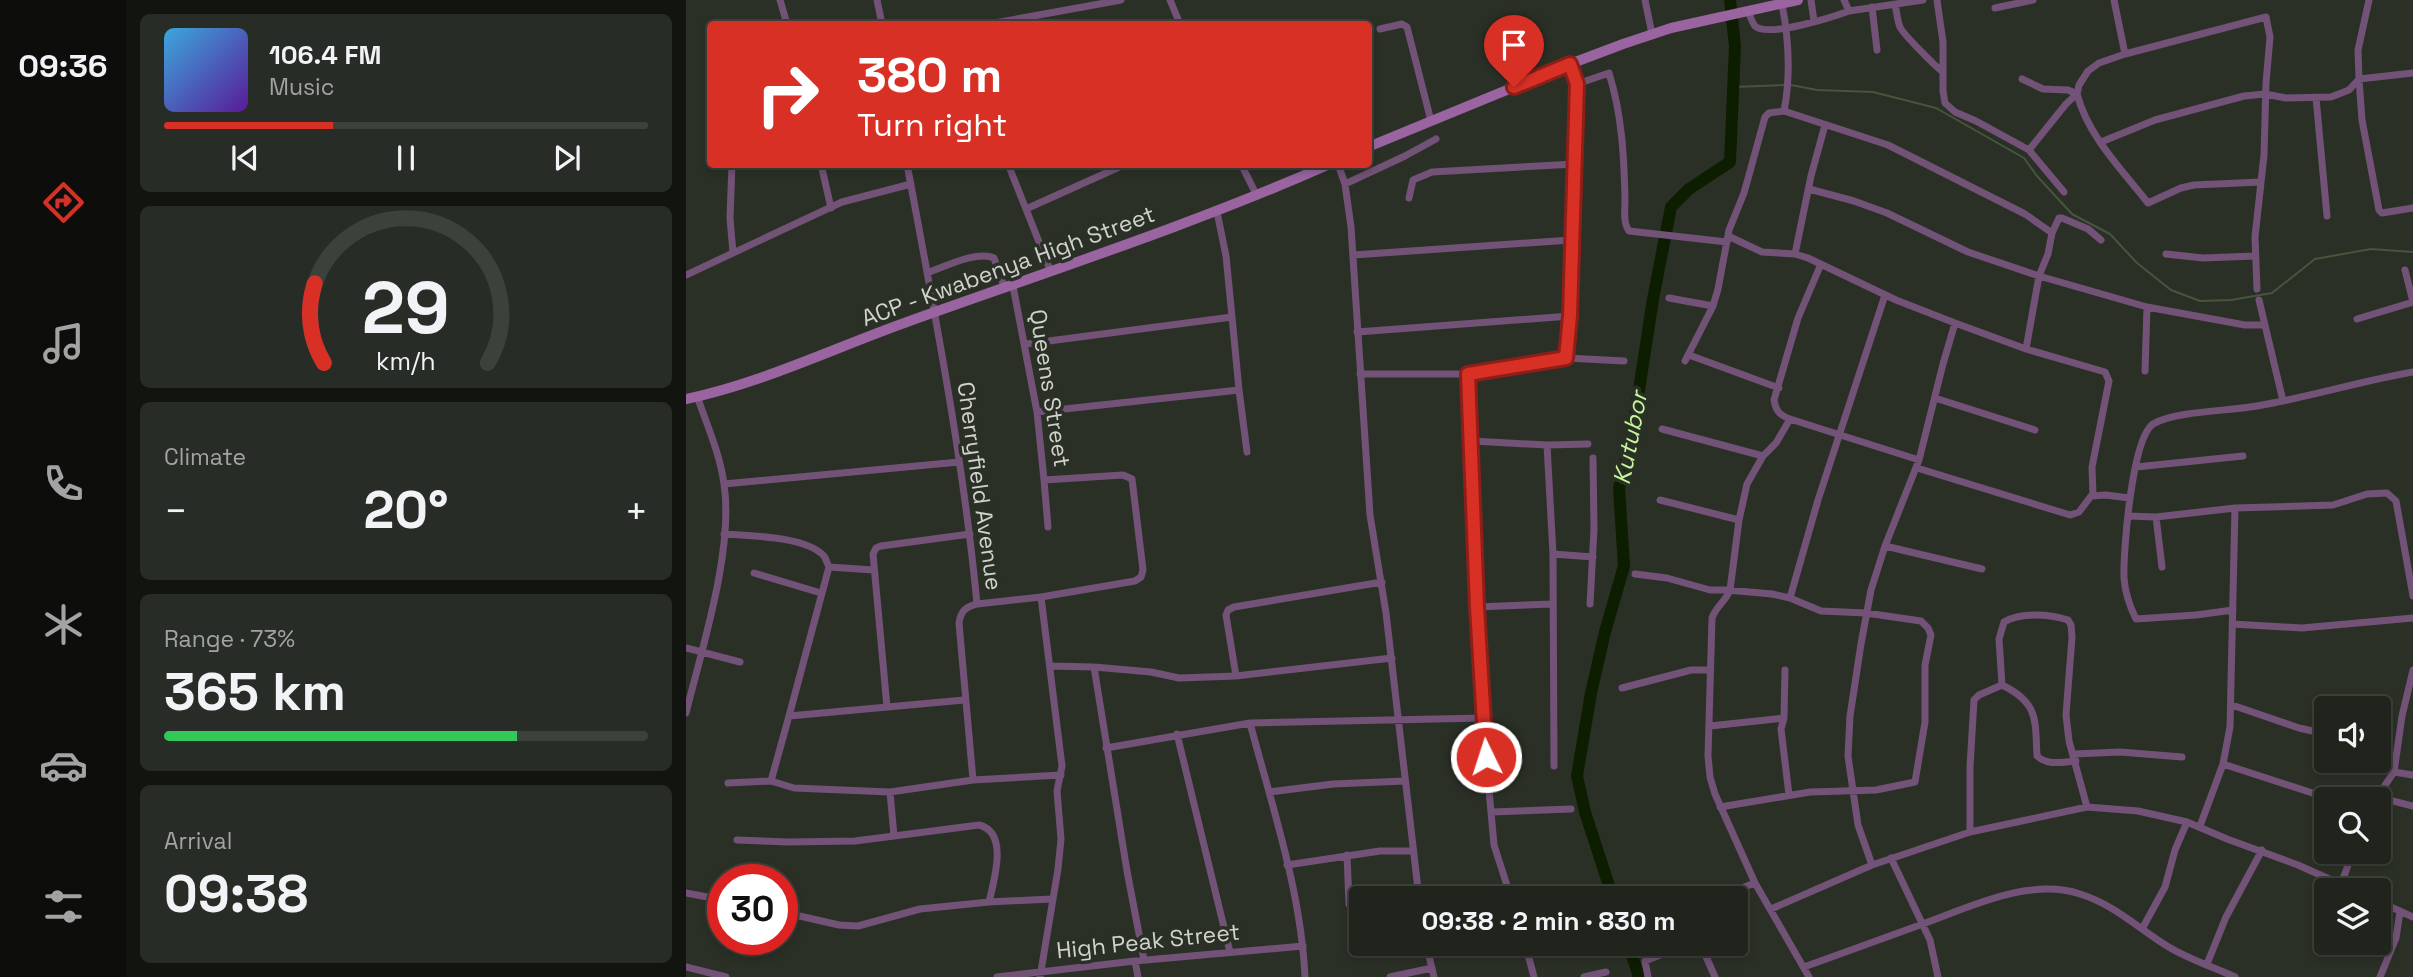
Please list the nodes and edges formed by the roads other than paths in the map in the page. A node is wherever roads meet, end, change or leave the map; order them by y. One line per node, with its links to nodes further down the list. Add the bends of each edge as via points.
1 (780, 0): 22 (street)
2 (877, 0): 23 (street)
3 (1060, 0): 19 (street)
4 (1121, 0): 19 (street)
5 (1170, 0): 25 (street)
6 (1645, 0): 29 (street)
7 (1798, 0): 15 (main road)
8 (1811, 0): 26 (street)
9 (1844, 0): 20 (street)
10 (1923, 0): 17 (street)
11 (1937, 0): 33 (street)
12 (2033, 0): 18 (street)
13 (2114, 0): 31 (street)
14 (2369, 0): 36 (street, via 2358,50)
15 (1782, 4): 21 (main road); 27 (street)
16 (1877, 4): 17 (street); 20 (street); 30 (street)
17 (1895, 5): 33 (street, via 1903,32)
18 (1995, 8)
19 (1063, 10): 24 (street)
20 (1849, 11): 26 (street)
21 (1743, 12): 27 (street, via 1761,30); 29 (main road)
22 (786, 21)
23 (881, 21)
24 (1005, 21)
25 (1179, 21)
26 (1814, 21): 27 (street)
27 (1786, 28): 41 (street, via 1788,91)
28 (1380, 29): 42 (street, via 1407,27)
29 (1653, 34): 32 (main road)
30 (1877, 50)
31 (2124, 54): 38 (street, via 2088,71); 39 (street, via 2266,17 2270,37)
32 (1570, 64): 37 (street); 42 (main road)
33 (1943, 72): 47 (street, via 1949,107)
34 (2413, 73): 36 (street)
35 (2022, 79): 38 (street, via 2043,89)
36 (2359, 79): 40 (street, via 2342,93); 65 (street, via 2379,210)
37 (1577, 84): 48 (street); 70 (street, via 1609,73 1625,153 1629,232)
38 (2077, 94): 45 (street); 47 (street)
39 (2265, 94): 40 (street); 45 (street, via 2155,120); 57 (street)
40 (2316, 98): 68 (street)
41 (1784, 111): 43 (street); 70 (street, via 1765,117)
42 (1431, 121): 46 (main road)
43 (1825, 125): 60 (street); 69 (street, via 1888,145 2025,214)
44 (1436, 139): 59 (street)
45 (2101, 142): 57 (street, via 2148,203 2194,185)
46 (1372, 145)
47 (2029, 150): 61 (street)
48 (1575, 164): 63 (street, via 1432,172 1413,180); 71 (street)
49 (733, 168): 73 (street)
50 (822, 168): 64 (street)
51 (909, 168): 58 (street, Cherryfield Avenue)
52 (1010, 168): 66 (street)
53 (1117, 168): 66 (street)
54 (1243, 168): 62 (street)
55 (1321, 168): 62 (main road, ACP - Kwabenya High Street)
56 (1339, 168): 59 (street)
57 (2260, 182): 77 (street)
58 (911, 184): 64 (street); 81 (street, Cherryfield Avenue)
59 (1345, 184): 76 (street)
60 (1809, 189): 74 (street); 83 (street, via 1887,213 1968,252)
61 (2064, 192)
62 (1257, 196): 67 (main road, ACP - Kwabenya High Street)
63 (1409, 198)
64 (831, 208): 73 (street)
65 (2413, 208)
66 (1026, 209): 80 (street)
67 (1217, 212): 80 (main road, ACP - Kwabenya High Street); 94 (street)
68 (2327, 216)
69 (2052, 233): 72 (street, via 2062,218); 83 (street)
70 (1727, 239): 74 (street, via 1762,252); 90 (street)
71 (1571, 240): 76 (street); 93 (street)
72 (2101, 240)
73 (733, 253): 82 (street)
74 (1795, 254): 78 (street)
75 (2166, 254): 77 (street)
76 (1353, 255): 98 (street)
77 (2255, 256): 85 (street)
78 (1821, 264): 86 (street); 107 (street, via 1798,318)
79 (2405, 270): 89 (street)
80 (1051, 272): 84 (main road, ACP - Kwabenya High Street)
81 (927, 273): 84 (street, Queens Street, via 988,255); 92 (street, Cherryfield Avenue)
82 (686, 275)
83 (2039, 276): 91 (street); 100 (street)
84 (1009, 287): 92 (main road, ACP - Kwabenya High Street); 99 (street, Queens Street)
85 (2257, 289)
86 (1885, 295): 96 (street); 116 (street)
87 (1669, 298): 90 (street)
88 (2259, 300): 97 (street)
89 (2413, 302): 95 (street)
90 (1713, 306): 107 (street, via 1687,358)
91 (2147, 307): 97 (street); 103 (street)
92 (934, 313): 110 (main road, ACP - Kwabenya High Street); 124 (street, Cherryfield Avenue)
93 (1570, 316): 98 (street); 101 (street)
94 (1232, 317): 99 (street); 108 (street)
95 (2357, 319)
96 (1955, 323): 100 (street); 109 (street)
97 (2265, 325): 111 (street)
98 (1357, 332): 105 (street)
99 (1026, 344): 112 (street, Queens Street)
100 (2026, 349): 129 (street, via 2108,375 2092,467)
101 (1566, 358): 102 (street); 106 (street)
102 (1624, 361)
103 (2145, 371)
104 (2413, 372): 111 (street)
105 (1360, 374): 106 (street); 148 (street, via 1370,515)
106 (1468, 374): 117 (street)
107 (1779, 388): 113 (street, via 1775,408)
108 (1239, 390): 112 (street); 120 (street)
109 (1935, 398): 115 (street); 125 (street)
110 (690, 399): 128 (street, via 720,463)
111 (2283, 401): 126 (street, via 2155,423 2146,432)
112 (1037, 412): 127 (street, Queens Street)
113 (1790, 419): 116 (street); 121 (street)
114 (1662, 429): 121 (street)
115 (2035, 430)
116 (1841, 435): 125 (street); 153 (street)
117 (1472, 441): 119 (street); 157 (street)
118 (1588, 444): 119 (street)
119 (1547, 445): 140 (street)
120 (1247, 452)
121 (1763, 456): 135 (street, via 1747,484)
122 (2243, 456): 126 (street)
123 (1593, 458): 141 (street)
124 (959, 462): 128 (street); 138 (street, Cherryfield Avenue)
125 (1918, 464): 129 (street, via 2070,515); 139 (street)
126 (2136, 467): 130 (street)
127 (1045, 481): 136 (street); 152 (street, Queens Street, via 1123,475 1132,479 1143,570 1135,581)
128 (724, 484): 137 (street)
129 (2093, 496): 130 (street)
130 (2129, 498): 133 (street)
131 (1660, 500): 135 (street)
132 (2235, 508): 134 (street); 151 (street, via 2333,505 2387,493 2396,501); 158 (street)
133 (2128, 516): 134 (street); 158 (street, via 2124,576 2136,619)
134 (2156, 517): 143 (street)
135 (1739, 520): 149 (street)
136 (1048, 527)
137 (724, 534): 142 (street, via 787,540 824,556); 163 (street, via 719,581)
138 (970, 534): 145 (street, via 881,545 873,554); 154 (street, Cherryfield Avenue)
139 (1885, 546): 144 (street); 159 (street)
140 (1553, 554): 141 (street); 155 (street)
141 (1593, 557): 156 (street)
142 (829, 567): 145 (street); 150 (street)
143 (2162, 567)
144 (1982, 569)
145 (873, 570): 176 (street)
146 (754, 573): 150 (street)
147 (1635, 574): 149 (street)
148 (1382, 582): 164 (street); 171 (street, via 1228,610)
149 (1730, 590): 153 (street); 168 (street, via 1712,618)
150 (821, 593): 178 (street)
151 (2413, 596)
152 (1041, 597): 154 (street, Queens Street); 166 (street)
153 (1790, 598): 159 (street, via 1821,611)
154 (977, 604): 174 (street, Cherryfield Avenue, via 961,612 959,623)
155 (1552, 604): 157 (street); 192 (street)
156 (1590, 604)
157 (1477, 607): 179 (street)
158 (2233, 610): 161 (street)
159 (1866, 613): 201 (street, via 1850,716 1848,756); 201 (street, via 1921,621 1928,628 1925,722 1916,782)
160 (2413, 618): 161 (street, via 2302,628)
161 (2232, 624): 175 (street)
162 (686, 648): 163 (street)
163 (701, 652): 165 (street); 177 (street)
164 (1392, 658): 171 (street); 181 (street)
165 (740, 662)
166 (1050, 666): 167 (street); 194 (street)
167 (1094, 667): 171 (street, via 1179,678); 186 (street)
168 (1710, 670): 173 (street, via 1691,670); 183 (street)
169 (1786, 670): 180 (street)
170 (2413, 670): 190 (street)
171 (1236, 676)
172 (2002, 685): 188 (street, via 2015,691 2032,710 2037,756 2042,761); 188 (street, via 1999,639 2004,622 2013,617 2068,620 2072,637 2066,715); 214 (street, via 1974,700)
173 (1622, 688)
174 (964, 700): 176 (street); 196 (street, Cherryfield Avenue)
175 (2232, 705): 184 (street); 191 (street)
176 (887, 707): 178 (street)
177 (686, 713)
178 (789, 716): 197 (street)
179 (1483, 718): 181 (street); 211 (street)
180 (1784, 718): 183 (street); 205 (street, via 1781,729)
181 (1398, 721): 182 (street); 198 (street)
182 (1250, 723): 185 (street); 203 (street)
183 (1710, 726): 208 (street, via 1707,757)
184 (2314, 731)
185 (1177, 734): 186 (street); 241 (street)
186 (1106, 748): 245 (street)
187 (2391, 755): 190 (street)
188 (2075, 757): 189 (street, via 2120,752); 209 (street)
189 (2182, 757)
190 (2395, 758): 193 (street)
191 (2223, 764): 204 (street); 213 (street)
192 (1554, 766)
193 (2394, 772): 195 (street); 200 (street)
194 (1061, 775): 196 (street); 230 (street, via 1058,869)
195 (2413, 775)
196 (973, 780): 202 (street)
197 (771, 781): 199 (street); 202 (street, via 794,788)
198 (1405, 782): 203 (street); 218 (street)
199 (728, 783)
200 (2384, 787)
201 (1853, 790): 205 (street); 222 (street, via 1858,825)
202 (890, 792): 215 (street)
203 (1269, 792): 221 (street)
204 (2314, 794)
205 (1789, 795): 208 (street)
206 (2391, 802): 207 (street)
207 (2413, 806)
208 (1720, 807): 224 (street)
209 (2087, 807): 212 (street, via 2138,811); 214 (street)
210 (1571, 809): 211 (street)
211 (1490, 812): 226 (street, via 1494,845)
212 (2187, 822): 213 (street); 239 (street, via 2165,887)
213 (2200, 826): 217 (street)
214 (1970, 832): 220 (street)
215 (894, 836): 216 (street, via 855,841); 231 (street, via 986,826 997,844)
216 (737, 840)
217 (2262, 850): 223 (street); 247 (street)
218 (1413, 851): 219 (street); 225 (street)
219 (1347, 855): 221 (street); 232 (street)
220 (1891, 858): 222 (street); 238 (street)
221 (1287, 865): 240 (street)
222 (1872, 865): 234 (street)
223 (2327, 878)
224 (1755, 883): 227 (street); 234 (street)
225 (1417, 886)
226 (1507, 886)
227 (1747, 886)
228 (686, 893): 229 (street)
229 (707, 897)
230 (1052, 899): 231 (street); 252 (street)
231 (989, 902): 236 (street, via 920,909 858,926)
232 (1349, 904)
233 (2391, 907): 235 (street)
234 (1771, 909): 249 (street)
235 (2400, 911): 237 (street); 265 (street, via 2396,938)
236 (798, 916)
237 (2413, 917)
238 (1923, 924): 239 (street, via 1985,900 2056,890 2103,903); 249 (street); 263 (street)
239 (2142, 929): 247 (street, via 2169,948)
240 (1303, 946): 241 (street, High Peak Street); 256 (street)
241 (1230, 953): 245 (street, High Peak Street)
242 (1528, 956): 258 (street)
243 (1658, 956): 260 (street, via 1645,961)
244 (1706, 956): 261 (street)
245 (1144, 960): 246 (street, High Peak Street)
246 (1135, 961): 252 (street, High Peak Street); 255 (street)
247 (2207, 964): 264 (street)
248 (686, 967): 253 (street)
249 (1804, 967): 262 (street)
250 (1606, 972): 259 (street)
251 (1433, 973): 257 (street)
252 (1041, 974): 254 (street, High Peak Street)
253 (721, 976)
254 (997, 977)
255 (1138, 977)
256 (1305, 977)
257 (1390, 977)
258 (1534, 977)
259 (1584, 977)
260 (1648, 977)
261 (1715, 977)
262 (1808, 977)
263 (1938, 977)
264 (2235, 977)
265 (2380, 977)

